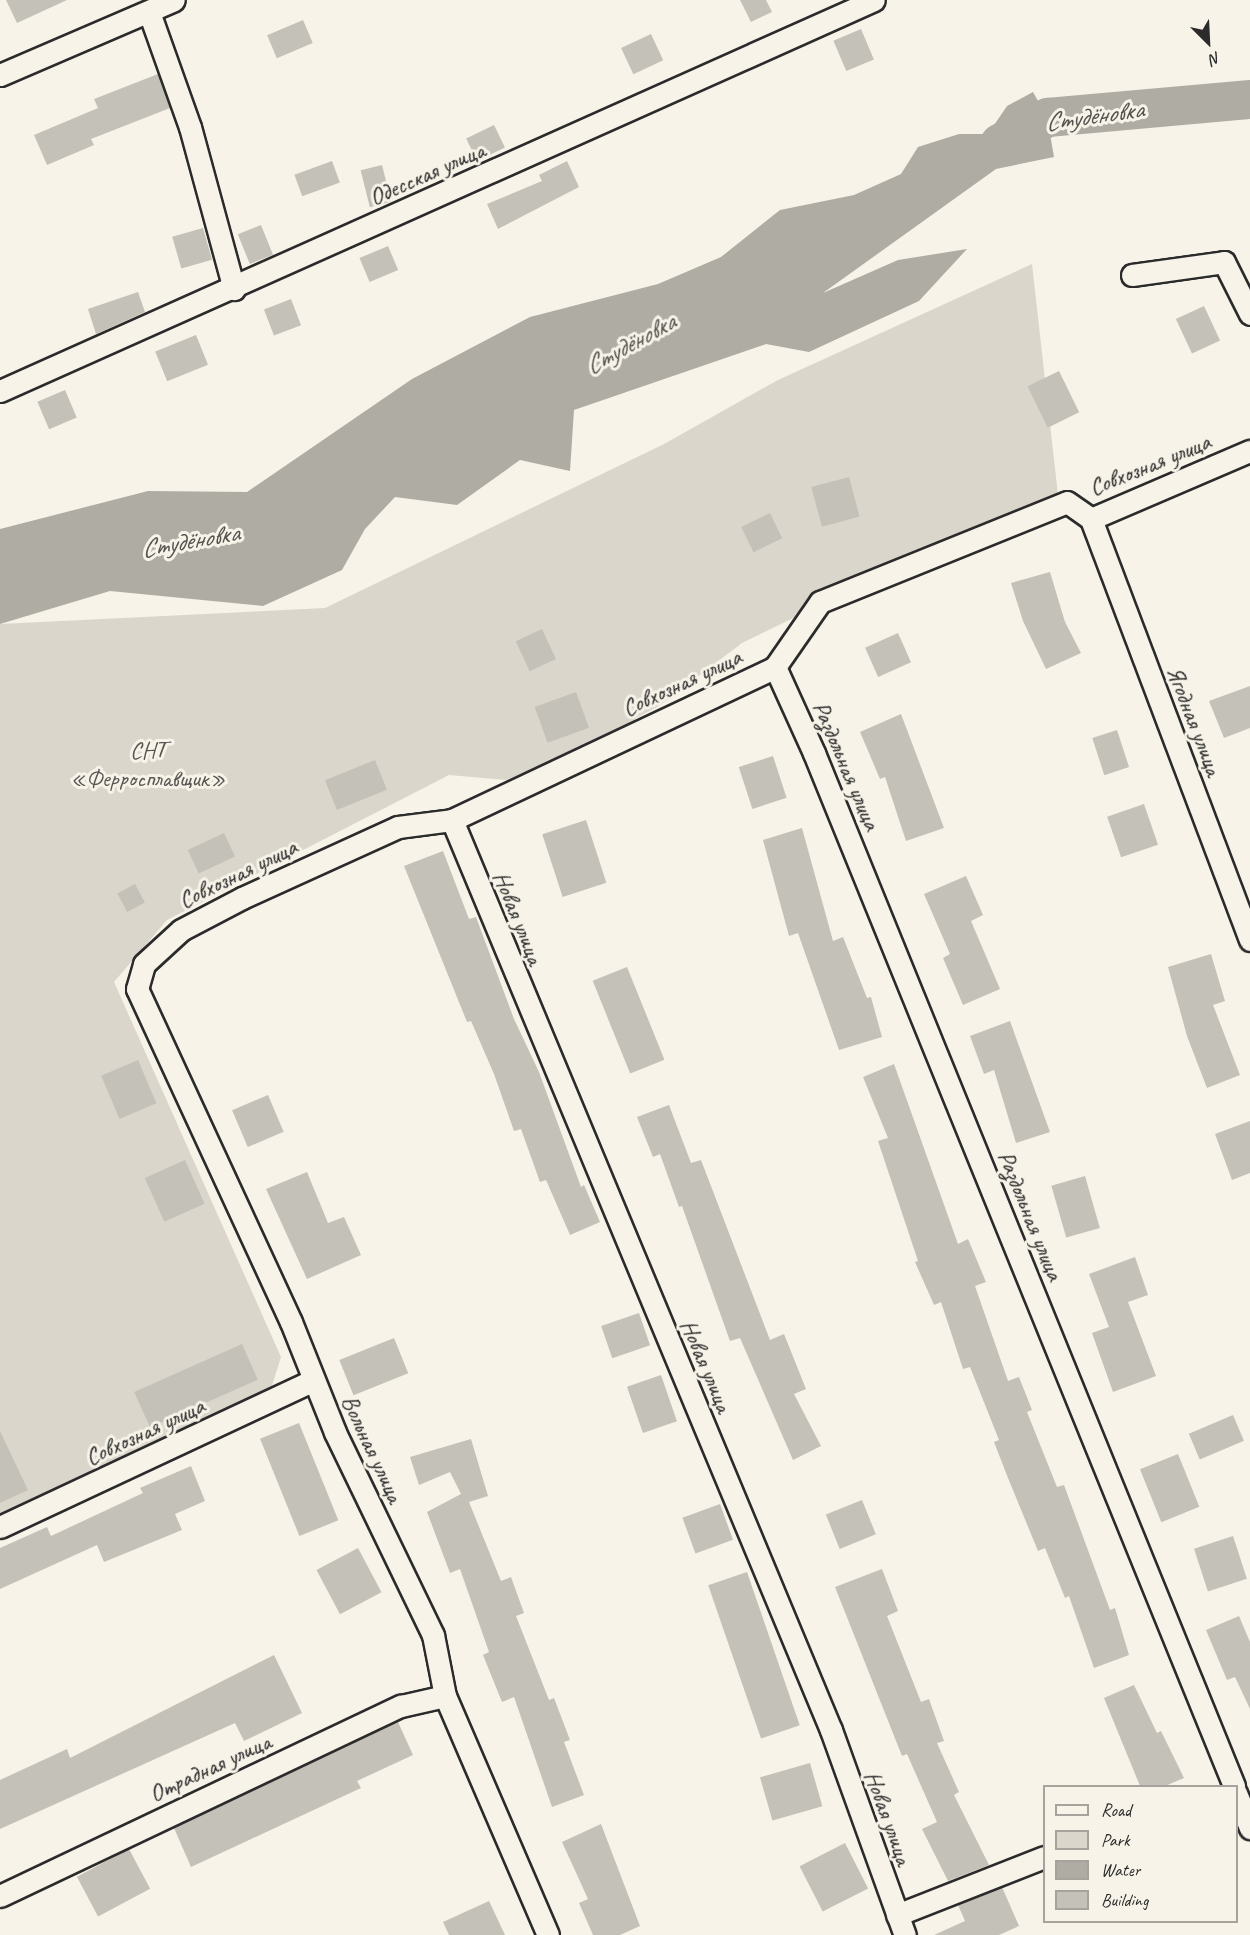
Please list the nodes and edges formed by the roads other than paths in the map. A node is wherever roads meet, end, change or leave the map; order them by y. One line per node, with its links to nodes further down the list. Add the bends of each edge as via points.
1 (174, 0): 3 (street)
2 (874, 0): 6 (street, Одесская улица)
3 (149, 12): 4 (street); 6 (street, via 190,127)
4 (0, 75)
5 (1132, 275): 7 (street, via 1224,262)
6 (234, 289): 8 (street, Одесская улица)
7 (1250, 314)
8 (0, 391)
9 (1250, 451): 10 (street, Совхозная улица)
10 (1091, 519): 11 (street, Совхозная улица, via 1067,502 820,602); 13 (street, Ягодная улица)
11 (775, 667): 12 (street, Совхозная улица); 18 (street, Раздольная улица, via 814,753)
12 (452, 820): 14 (street, Совхозная улица, via 398,826 181,930 144,964); 23 (street, Новая улица, via 831,1730)
13 (1250, 940)
14 (136, 989): 15 (street, Вольная улица, via 291,1322)
15 (312, 1382): 16 (street, Совхозная улица); 17 (street, Вольная улица, via 433,1635)
16 (0, 1527)
17 (445, 1696): 22 (street, Отрадная улица, via 401,1706); 24 (street, Вольная улица)
18 (1235, 1785)
19 (1238, 1794): 20 (street, Раздольная улица)
20 (1250, 1828)
21 (1043, 1857): 23 (street)
22 (0, 1896)
23 (897, 1915): 25 (street, Новая улица)
24 (548, 1935)
25 (905, 1935)

